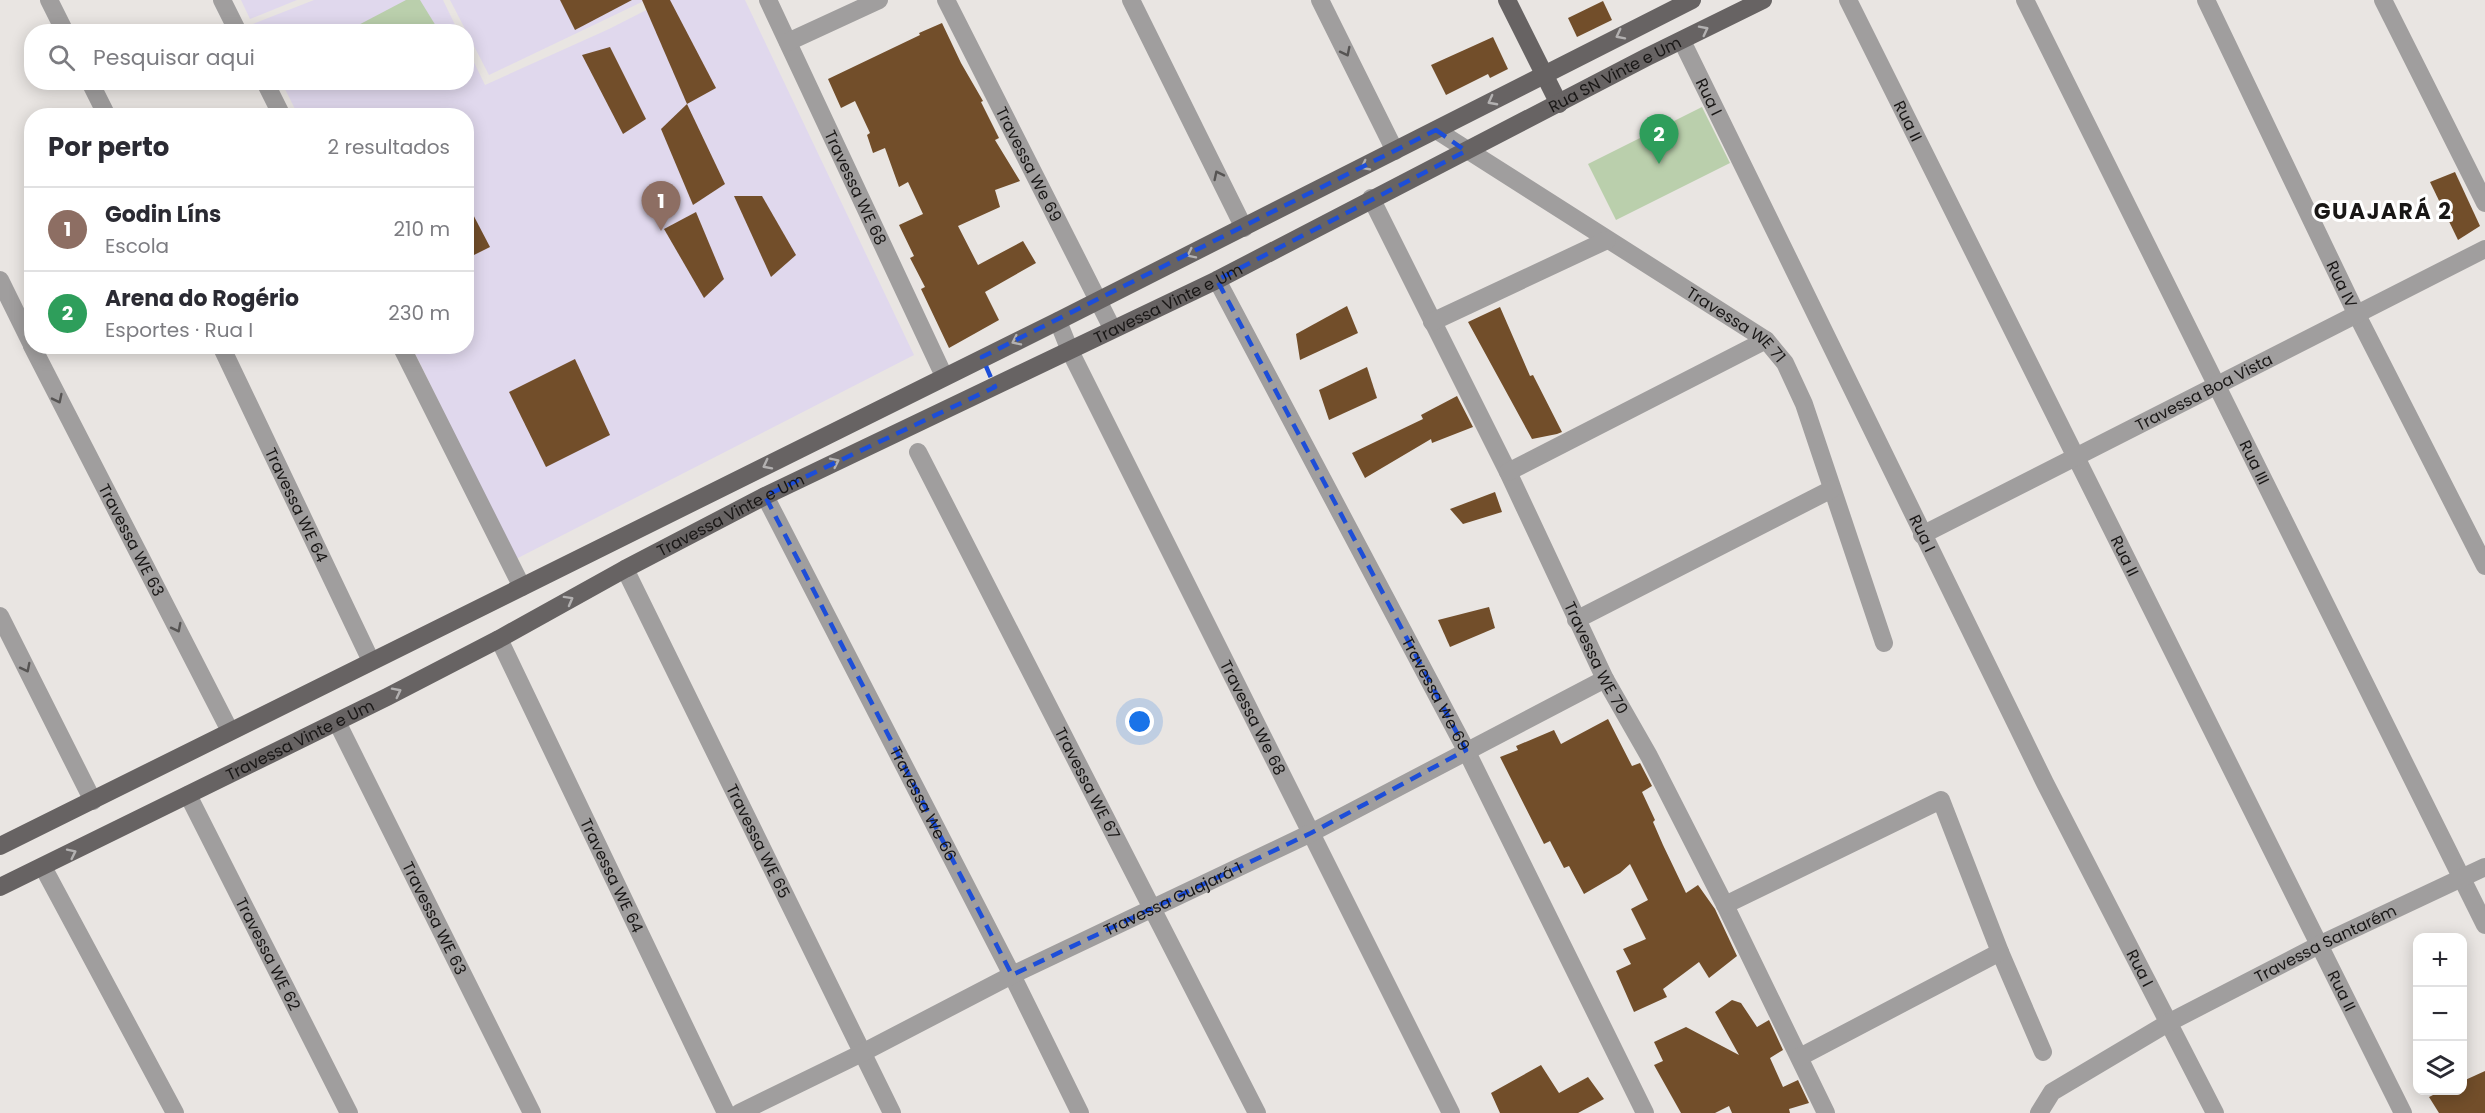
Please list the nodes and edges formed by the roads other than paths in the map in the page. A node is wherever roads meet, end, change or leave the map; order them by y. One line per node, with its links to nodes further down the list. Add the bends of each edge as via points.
1 (49, 0): 15 (street)
2 (222, 0): 16 (street)
3 (768, 0): 18 (street, Travessa WE 68)
4 (879, 0): 18 (street)
5 (946, 0): 36 (street, Travessa We 69)
6 (1131, 0): 30 (street, one-way to 6)
7 (1320, 0): 26 (street, one-way to 26)
8 (1507, 0): 19 (main road)
9 (1692, 0): 19 (main road, Rua SN Vinte e Um, one-way to 19)
10 (1763, 0): 17 (main road, Rua SN Vinte e Um, one-way to 10)
11 (1848, 0): 53 (street, Rua II)
12 (2025, 0): 50 (street, Rua III)
13 (2206, 0): 38 (street, Rua IV)
14 (2383, 0): 29 (street)
15 (61, 24)
16 (234, 24)
17 (1682, 41): 22 (main road, Rua SN Vinte e Um); 57 (street, Rua I)
18 (788, 42): 49 (street, Travessa WE 68)
19 (1544, 74): 22 (main road); 25 (main road, Rua SN Vinte e Um, one-way to 25)
20 (94, 90): 23 (street)
21 (269, 90): 24 (street)
22 (1559, 104): 27 (main road, Rua SN Vinte e Um)
23 (102, 108)
24 (278, 108)
25 (1436, 130): 26 (main road, Travessa Vinte e Um); 27 (street, Travessa WE 71)
26 (1395, 151): 30 (main road, Travessa Vinte e Um, one-way to 30)
27 (1466, 151): 28 (main road, Travessa Vinte e Um); 31 (street, Travessa WE 71)
28 (1371, 198): 35 (main road, Travessa Vinte e Um); 40 (street, Travessa WE 70)
29 (2485, 203)
30 (1244, 228): 33 (main road, Travessa Vinte e Um, one-way to 33)
31 (1607, 240): 40 (street); 43 (street, Travessa WE 71)
32 (2485, 249): 38 (street, Travessa Boa Vista)
33 (1158, 270): 36 (main road, Travessa Vinte e Um); 37 (main road)
34 (0, 280): 42 (street, Travessa WE 63)
35 (1217, 280): 37 (main road, Travessa Vinte e Um); 69 (street, Travessa We 69)
36 (1096, 300): 39 (main road, Travessa Vinte e Um); 41 (street, Travessa We 69)
37 (1172, 300): 41 (main road, Travessa Vinte e Um)
38 (2356, 314): 50 (street, Travessa Boa Vista); 58 (street, Rua IV)
39 (1058, 321): 44 (street, Travessa We 68); 48 (main road, Travessa Vinte e Um, one-way to 48)
40 (1432, 322): 54 (street, Travessa WE 70)
41 (1112, 328): 44 (main road, Travessa Vinte e Um)
42 (24, 330)
43 (1766, 340): 54 (street); 55 (street, Travessa WE 71, via 1796,383)
44 (1070, 351): 51 (main road, Travessa Vinte e Um); 72 (street, Travessa We 68)
45 (36, 354): 68 (street, Travessa WE 63, one-way to 68)
46 (225, 354): 65 (street, Travessa WE 64)
47 (405, 354): 60 (street)
48 (982, 357): 49 (main road, Travessa Vinte e Um); 51 (main road)
49 (944, 376): 60 (main road, Travessa Vinte e Um, one-way to 60)
50 (2216, 384): 53 (street, Travessa Boa Vista); 76 (street, Rua III)
51 (996, 387): 56 (main road, Travessa Vinte e Um, one-way to 51)
52 (918, 452): 79 (street, Travessa WE 67)
53 (2074, 458): 57 (street, Travessa Boa Vista); 81 (street, Rua II)
54 (1508, 472): 62 (street, Travessa WE 70)
55 (1832, 489): 62 (street); 64 (street, Travessa WE 71)
56 (765, 496): 59 (main road, Travessa Vinte e Um); 83 (street, Travessa We 66)
57 (1922, 535): 84 (street, Rua I)
58 (2485, 566)
59 (625, 569): 63 (main road, Travessa Vinte e Um, one-way to 59); 86 (street, Travessa WE 65)
60 (522, 586): 65 (main road, Travessa Vinte e Um)
61 (0, 616): 71 (street, one-way to 71)
62 (1576, 620): 66 (street, Travessa WE 70)
63 (499, 639): 67 (main road, Travessa Vinte e Um, one-way to 63); 91 (street, Travessa WE 64)
64 (1884, 643)
65 (371, 661): 68 (main road, Travessa Vinte e Um)
66 (1605, 679): 69 (street, Travessa Guajará 1); 78 (street, Travessa WE 70)
67 (337, 722): 70 (main road, Travessa Vinte e Um); 90 (street, Travessa WE 63)
68 (230, 731): 71 (main road, Travessa Vinte e Um)
69 (1467, 750): 72 (street, Travessa Guajará 1); 97 (street, Travessa We 69)
70 (188, 795): 74 (main road, Travessa Vinte e Um, one-way to 70); 89 (street, Travessa WE 62)
71 (93, 801): 73 (main road, Travessa Vinte e Um)
72 (1311, 833): 79 (street, Travessa Guajará 1); 96 (street, Travessa We 68)
73 (0, 846)
74 (43, 867): 77 (main road, Travessa Vinte e Um); 88 (street)
75 (2485, 867): 76 (street, Travessa Santarém)
76 (2462, 878): 80 (street, Rua III); 81 (street, Travessa Santarém)
77 (0, 887)
78 (1725, 905): 82 (street, via 1941,800); 87 (street, Travessa WE 70)
79 (1154, 910): 83 (street, Travessa Guajará 1); 95 (street, Travessa WE 67)
80 (2485, 925)
81 (2319, 945): 84 (street, Travessa Santarém); 101 (street, Rua II)
82 (2000, 952): 85 (street); 87 (street)
83 (1012, 975): 86 (street, Travessa Guajará 1); 94 (street, Travessa We 66)
84 (2168, 1023): 99 (street, Travessa Santarém, via 2052,1092); 100 (street, Rua I)
85 (2043, 1052)
86 (862, 1053): 92 (street, Travessa Guajará 1); 93 (street, Travessa WE 65)
87 (1800, 1057): 98 (street, Travessa WE 70)
88 (175, 1113)
89 (349, 1113)
90 (532, 1113)
91 (726, 1113)
92 (740, 1113)
93 (892, 1113)
94 (1080, 1113)
95 (1257, 1113)
96 (1451, 1113)
97 (1645, 1113)
98 (1826, 1113)
99 (2039, 1113)
100 (2215, 1113)
101 (2403, 1113)

